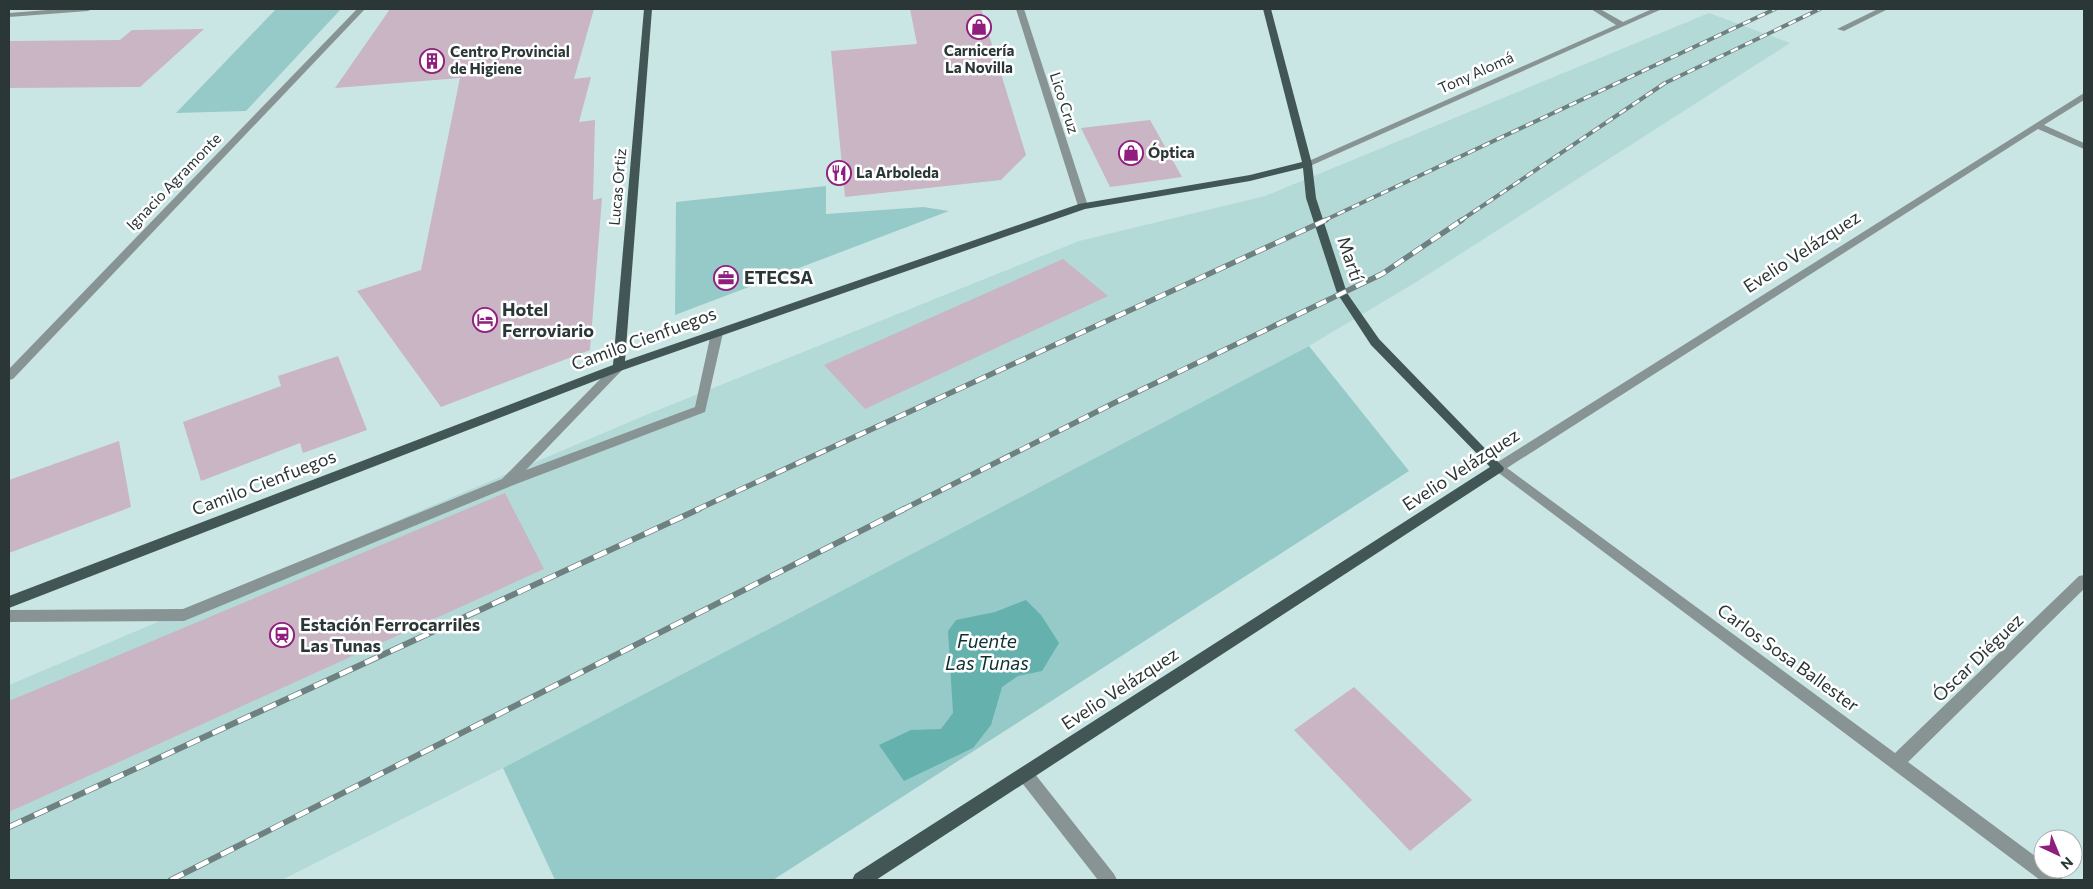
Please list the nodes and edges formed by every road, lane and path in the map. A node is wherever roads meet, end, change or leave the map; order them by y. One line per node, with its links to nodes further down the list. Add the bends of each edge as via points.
1 (88, 9): 9 (street)
2 (360, 9): 19 (street, Ignacio Agramonte)
3 (648, 9): 18 (main road, Lucas Ortiz)
4 (1020, 9): 16 (street, Lico Cruz)
5 (1267, 9): 15 (main road, Martí)
6 (1594, 9): 10 (street)
7 (1658, 9): 10 (street, Tony Alomá)
8 (1884, 9): 11 (street)
9 (9, 15)
10 (1621, 24): 15 (street, Tony Alomá)
11 (1841, 29)
12 (2084, 96): 13 (street, Evelio Velázquez)
13 (2038, 126): 14 (street); 20 (street, Evelio Velázquez)
14 (2084, 146)
15 (1307, 164): 16 (main road, Camilo Cienfuegos, via 1250,178); 20 (main road, Martí, via 1311,198 1342,293 1375,342)
16 (1083, 206): 17 (main road, Camilo Cienfuegos)
17 (717, 334): 18 (main road, Camilo Cienfuegos); 21 (street, via 701,409)
18 (619, 367): 21 (street); 23 (main road, Camilo Cienfuegos)
19 (9, 376)
20 (1498, 468): 25 (street, Carlos Sosa Ballester); 26 (main road, Evelio Velázquez)
21 (507, 482): 24 (street, via 184,615)
22 (2084, 580): 25 (street, Óscar Diéguez)
23 (9, 602)
24 (9, 616)
25 (1897, 762): 29 (street, Carlos Sosa Ballester)
26 (1025, 774): 27 (main road, Evelio Velázquez); 28 (street)
27 (861, 880)
28 (1108, 880)
29 (2054, 880)

